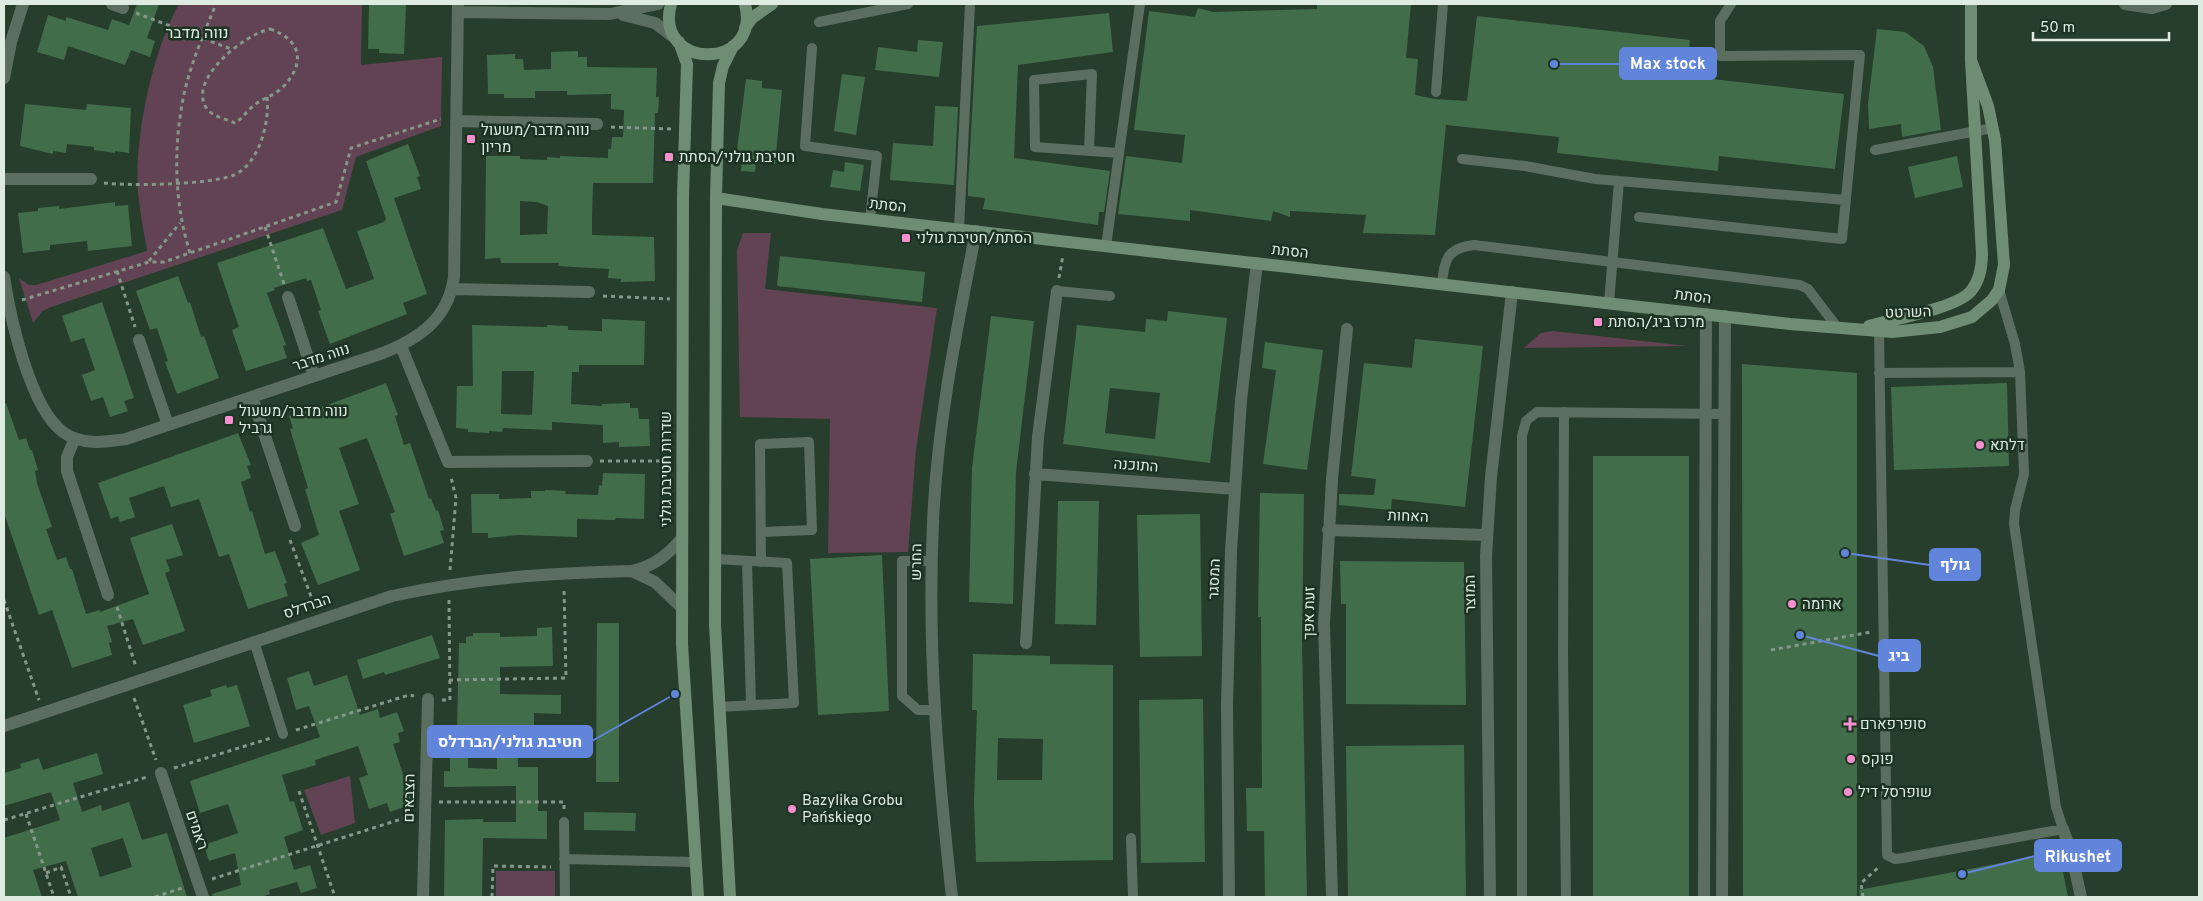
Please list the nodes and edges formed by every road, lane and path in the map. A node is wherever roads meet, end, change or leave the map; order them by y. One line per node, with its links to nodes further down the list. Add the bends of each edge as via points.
1 (23, 4): 27 (street)
2 (216, 4): 21 (path)
3 (658, 4): 18 (street)
4 (671, 4): 22 (street, שדרות חטיבת גולני, via 669,20)
5 (745, 4): 20 (street)
6 (772, 4): 20 (street, via 752,18)
7 (908, 4): 16 (lane)
8 (970, 4): 49 (lane)
9 (1140, 4): 37 (lane)
10 (1443, 4): 28 (lane)
11 (1731, 4): 44 (lane, via 1720,21 1720,56 1860,55)
12 (1971, 4): 26 (street, השרטט)
13 (2125, 4): 14 (street, via 2141,8)
14 (2164, 5)
15 (118, 6): 21 (path)
16 (876, 6): 19 (lane)
17 (458, 8): 18 (street); 30 (street, נווה מדבר)
18 (610, 14): 22 (street, via 655,23)
19 (819, 22)
20 (745, 28): 23 (street)
21 (202, 38): 25 (path); 42 (path, via 184,93)
22 (677, 41): 23 (street, via 689,51 704,55 719,54); 33 (street, שדרות חטיבת גולני, via 687,64)
23 (733, 46): 43 (street, via 723,66 720,83)
24 (812, 48): 46 (lane, via 806,146 876,156)
25 (231, 49): 29 (path, via 260,30 270,29 281,33 292,43 298,53 296,70 283,87); 29 (path, via 217,61 203,93 208,110 235,123)
26 (1971, 60): 32 (street, השרטט); 34 (street, השרטט)
27 (4, 78)
28 (1436, 92)
29 (267, 97): 42 (path, via 268,108 261,136 249,164 236,174 215,180)
30 (456, 118): 31 (street); 48 (path, via 351,148 336,202); 60 (street, נווה מדבר)
31 (596, 124): 33 (path)
32 (1993, 128): 34 (lane); 61 (street, השרטט, via 2004,266)
33 (685, 129): 67 (street, שדרות חטיבת גולני)
34 (1975, 130): 35 (lane); 73 (street, השרטט, via 1982,254 1977,282 1964,298 1954,303)
35 (1875, 150)
36 (1090, 151): 36 (lane, via 1092,74 1034,80 1035,147); 37 (lane)
37 (1119, 153): 52 (lane)
38 (1462, 159): 41 (lane)
39 (4, 179): 40 (street)
40 (92, 179): 42 (path, via 106,183)
41 (1619, 181): 44 (lane); 55 (lane)
42 (176, 183): 47 (path)
43 (716, 198): 46 (street, הסתת); 99 (street)
44 (1846, 200): 45 (lane, via 1842,238)
45 (1639, 217)
46 (870, 220): 49 (street, הסתת)
47 (180, 223): 53 (path); 54 (path)
48 (265, 227): 53 (path); 66 (path)
49 (959, 229): 50 (street, הסתת)
50 (976, 231): 51 (street, הסתת); 101 (street, החרש, via 940,432)
51 (1065, 241): 52 (street, הסתת); 62 (path)
52 (1106, 246): 56 (street, הסתת)
53 (190, 253): 54 (path, via 164,262)
54 (148, 262): 57 (path)
55 (1612, 262): 59 (lane, via 1464,246 1452,252 1444,264); 68 (lane); 72 (lane, via 1800,285 1808,289)
56 (1257, 263): 59 (street, הסתת); 93 (street, המסגר)
57 (117, 271): 69 (path); 78 (path)
58 (4, 277): 69 (street, נווה מדבר)
59 (1442, 284): 64 (street, הסתת)
60 (452, 289): 63 (street); 79 (street, נווה מדבר, via 437,320)
61 (1999, 290): 75 (street, השרטט, via 1984,309 1958,323 1892,332); 80 (lane)
62 (1057, 291): 65 (lane); 92 (street)
63 (589, 292): 67 (path, via 599,296)
64 (1512, 292): 68 (street, הסתת); 97 (street, המוצר)
65 (1110, 296)
66 (288, 297): 82 (street)
67 (683, 300): 89 (street, שדרות חטיבת גולני)
68 (1608, 303): 70 (street, הסתת)
69 (9, 304): 76 (street, נווה מדבר)
70 (1706, 314): 71 (street, הסתת); 85 (street)
71 (1725, 316): 72 (street, הסתת); 86 (street)
72 (1837, 327): 73 (street, הסתת)
73 (1861, 328): 75 (street, השרטט)
74 (1347, 329): 95 (street, זעת אפך)
75 (1878, 330): 81 (lane)
76 (17, 336): 77 (street); 88 (street, נווה מדבר, via 46,413 64,432)
77 (4, 340)
78 (139, 340): 87 (street)
79 (401, 346): 82 (street, נווה מדבר); 91 (street)
80 (2020, 372): 81 (lane); 128 (lane, via 2024,474 2014,524 2056,807)
81 (1879, 373): 110 (lane)
82 (314, 376): 83 (street, נווה מדבר)
83 (252, 397): 87 (street, נווה מדבר); 94 (street)
84 (1564, 412): 85 (lane); 151 (lane, via 1531,415 1522,436); 152 (lane)
85 (1707, 412): 86 (lane); 153 (street)
86 (1725, 414): 154 (street)
87 (168, 425): 88 (street, נווה מדבר, via 106,442)
88 (75, 438): 106 (street, via 67,457 67,471)
89 (682, 460): 90 (path); 98 (street, שדרות חטיבת גולני)
90 (586, 461): 91 (street)
91 (448, 462): 105 (path, via 456,498)
92 (1035, 474): 93 (street, התוכנה); 112 (street)
93 (1235, 489): 148 (street, המסגר, via 1227,706)
94 (295, 526): 109 (path, via 288,535)
95 (1328, 530): 97 (street, האחות); 149 (street, זעת אפך, via 1324,654)
96 (762, 532): 96 (lane, via 812,530 809,442 760,444); 102 (lane)
97 (1487, 535): 150 (street, המוצר)
98 (682, 538): 103 (street, הברדלס, via 662,558); 108 (street, שדרות חטיבת גולני)
99 (715, 559): 100 (lane); 118 (street)
100 (747, 561): 102 (lane); 117 (lane)
101 (932, 561): 119 (street, החרש); 119 (lane, via 902,561 902,696 918,710)
102 (761, 562): 117 (lane, via 787,563 794,702)
103 (632, 571): 104 (street, הברדלס); 108 (street, הברדלס, via 655,582)
104 (564, 573): 105 (street, הברדלס); 114 (path, via 566,678)
105 (448, 584): 109 (street, הברדלס, via 392,596)
106 (108, 595): 115 (path, via 115,602)
107 (4, 600): 120 (path)
108 (682, 608): 132 (street, שדרות חטיבת גולני)
109 (320, 619): 111 (street, הברדלס)
110 (1882, 630): 113 (path); 131 (lane, via 1885,845 1886,855)
111 (254, 641): 115 (street, הברדלס); 122 (lane)
112 (1026, 643)
113 (1770, 650)
114 (449, 680)
115 (135, 682): 120 (street, הברדלס); 123 (path)
116 (428, 699): 125 (street, הצבאים)
117 (751, 705): 118 (lane)
118 (719, 707): 145 (street)
119 (935, 710): 146 (street, החרש)
120 (44, 712): 121 (street, הברדלס)
121 (4, 726)
122 (283, 734)
123 (161, 772): 135 (street, ראמים)
124 (299, 791): 130 (path)
125 (426, 807): 127 (path, via 564,802); 130 (path); 141 (street, הצבאים)
126 (26, 814): 134 (path)
127 (564, 822): 133 (lane)
128 (2063, 829): 131 (lane, via 1903,858); 156 (street)
129 (1131, 838): 147 (lane)
130 (318, 846): 135 (path); 140 (path)
131 (1890, 857): 155 (path, via 1861,883)
132 (695, 862): 133 (lane); 144 (street, שדרות חטיבת גולני)
133 (564, 863): 142 (path, via 492,866); 143 (lane)
134 (46, 874): 136 (path); 137 (path, via 61,867)
135 (198, 883): 138 (path); 139 (street, ראמים)
136 (54, 897)
137 (71, 897)
138 (155, 897)
139 (203, 897)
140 (335, 897)
141 (424, 897)
142 (492, 897)
143 (565, 897)
144 (698, 897)
145 (730, 897)
146 (952, 897)
147 (1133, 897)
148 (1229, 897)
149 (1332, 897)
150 (1490, 897)
151 (1522, 897)
152 (1566, 897)
153 (1704, 897)
154 (1722, 897)
155 (1864, 897)
156 (2081, 897)

